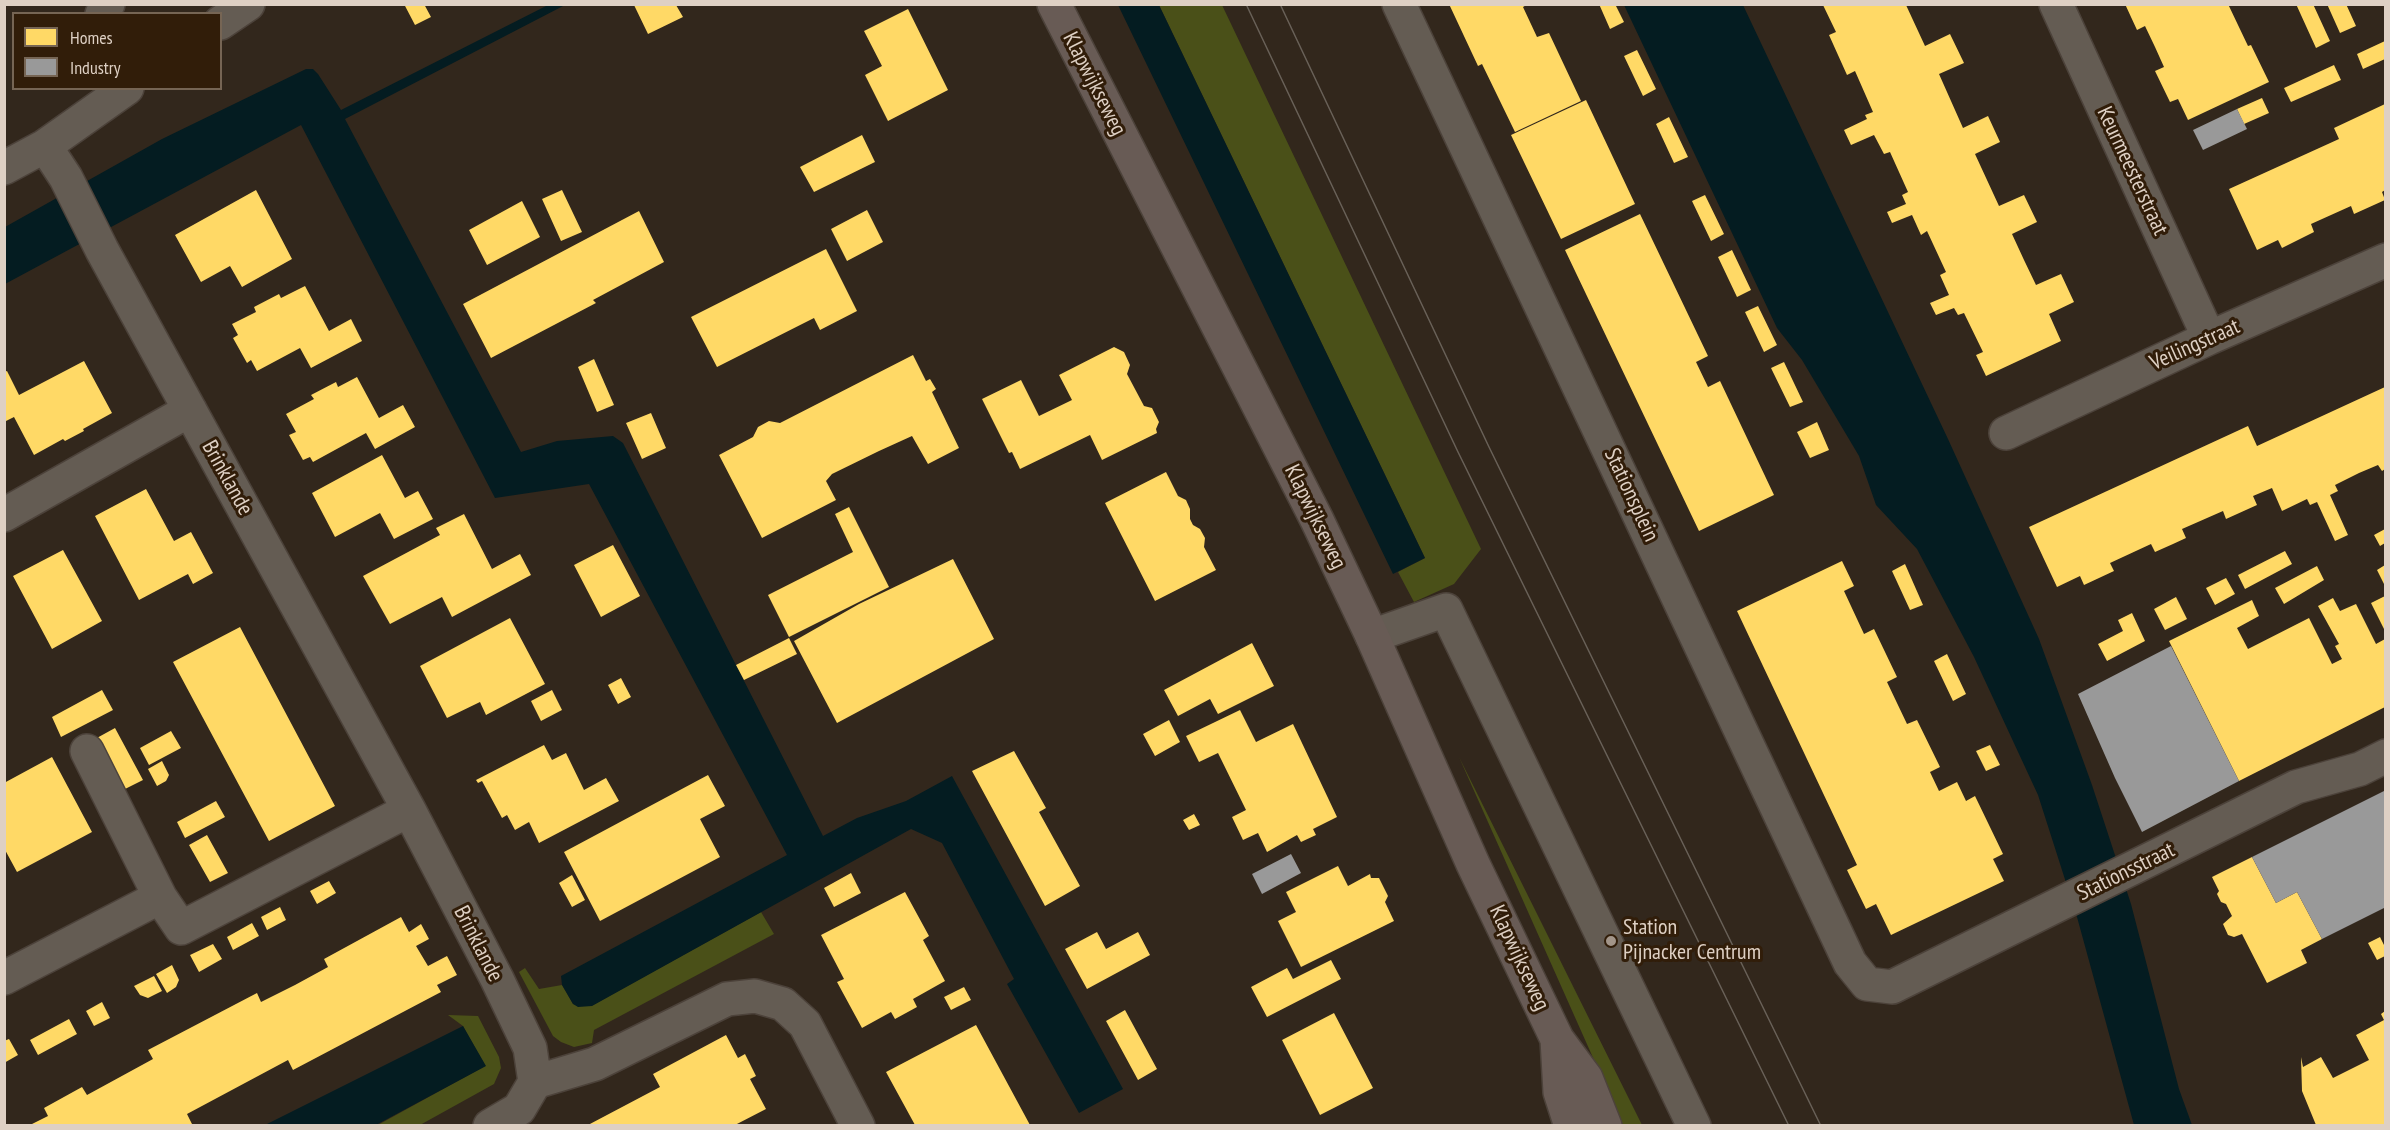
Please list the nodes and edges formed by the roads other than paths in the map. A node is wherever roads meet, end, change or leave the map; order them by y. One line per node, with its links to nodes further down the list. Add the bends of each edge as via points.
1 (248, 4): 5 (street)
2 (1054, 4): 14 (main road, Klapwijkseweg, via 1317,520)
3 (1399, 4): 20 (street, Stationsplein, via 1850,963)
4 (2056, 4): 10 (street, Keurmeesterstraat)
5 (222, 22)
6 (124, 90): 7 (street)
7 (45, 146): 8 (street); 11 (street, Brinklande, via 66,178)
8 (4, 168)
9 (2385, 260): 10 (street, Veilingstraat)
10 (2209, 338): 12 (street, Veilingstraat)
11 (190, 410): 13 (street); 17 (street, Brinklande)
12 (2006, 432)
13 (4, 515)
14 (1372, 636): 21 (main road, Klapwijkseweg, via 1473,864); 27 (street, via 1446,610)
15 (87, 751): 18 (street)
16 (2385, 756): 20 (street, Stationsstraat, via 2360,769 2296,787 1892,987)
17 (409, 810): 18 (street, via 181,928); 22 (street, Brinklande, via 530,1048)
18 (160, 897): 19 (street)
19 (4, 978)
20 (1867, 984)
21 (1557, 1039): 25 (main road, Klapwijkseweg, via 1560,1092); 26 (main road, Klapwijkseweg, via 1586,1078)
22 (527, 1105): 23 (street); 24 (street, via 595,1064 727,999 755,996 783,1004 805,1024)
23 (490, 1125)
24 (858, 1125)
25 (1571, 1125)
26 (1605, 1125)
27 (1694, 1125)

